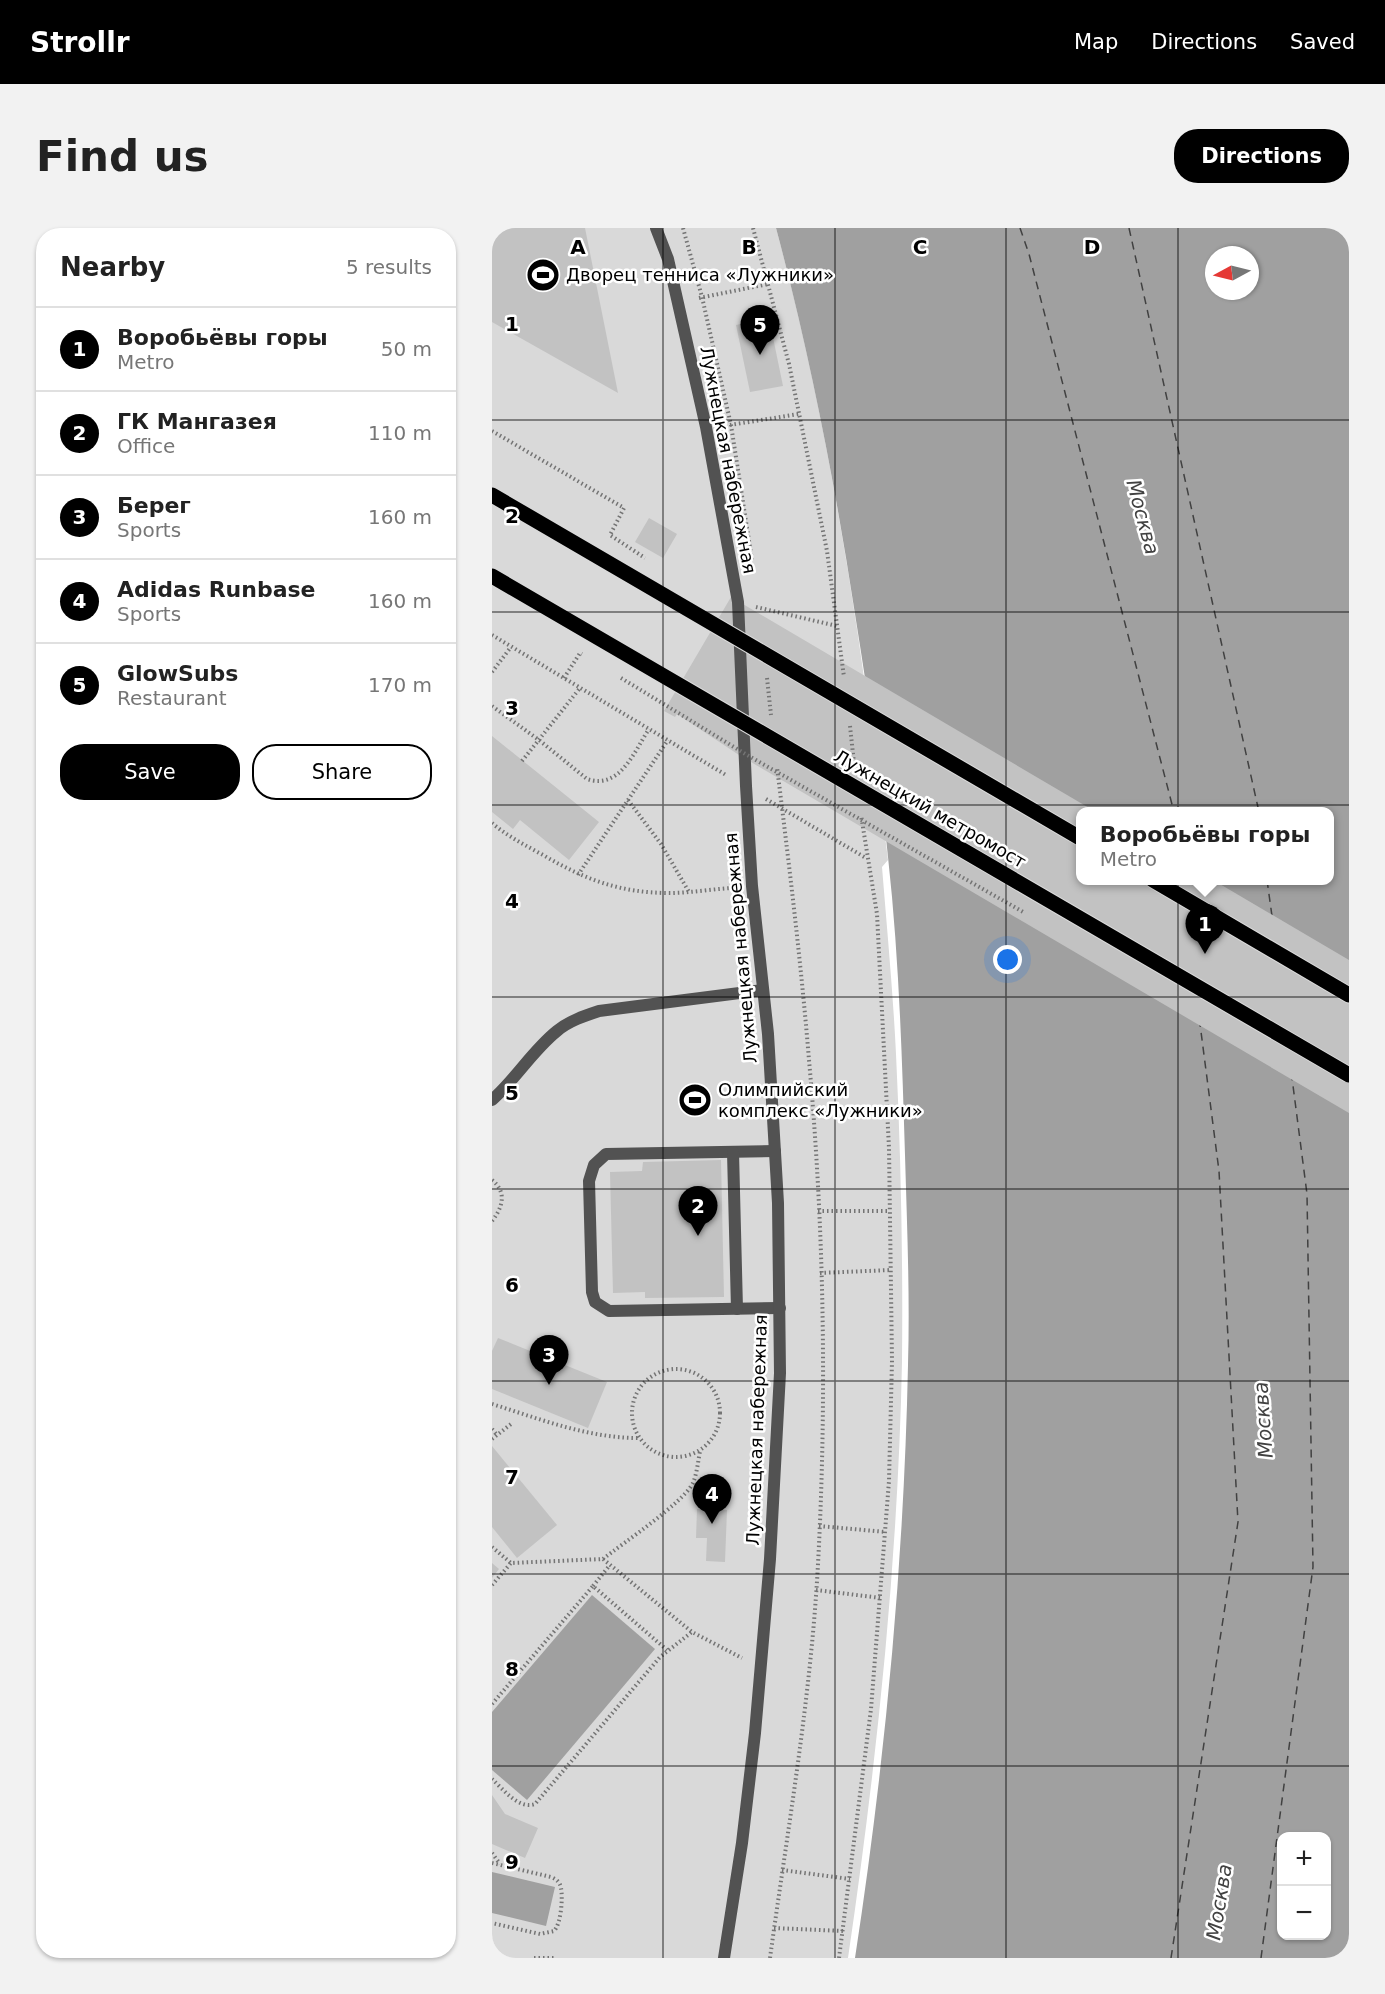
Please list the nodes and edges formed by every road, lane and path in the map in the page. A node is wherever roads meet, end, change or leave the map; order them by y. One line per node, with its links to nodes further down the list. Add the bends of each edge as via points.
1 (656, 228): 4 (street, Лужнецкая набережная)
2 (753, 228): 3 (path)
3 (768, 284): 4 (path); 5 (path)
4 (678, 302): 6 (street, Лужнецкая набережная)
5 (799, 414): 6 (path); 12 (path, via 827,551)
6 (706, 427): 11 (street, Лужнецкая набережная)
7 (492, 431): 9 (path, via 624,508 610,535)
8 (492, 495): 31 (main road, bridge)
9 (641, 555)
10 (492, 576): 38 (main road, Лужнецкий метромост, bridge)
11 (738, 602): 12 (path); 34 (street, Лужнецкая набережная)
12 (837, 626): 18 (path)
13 (492, 635): 14 (path)
14 (511, 647): 16 (path); 17 (path)
15 (580, 653): 17 (path)
16 (492, 672)
17 (564, 678): 19 (path)
18 (845, 687)
19 (580, 688): 22 (path); 24 (path)
20 (492, 706): 24 (path)
21 (849, 721): 27 (path)
22 (649, 729): 23 (path); 24 (path, via 619,774 606,782 587,779)
23 (662, 736)
24 (539, 740): 26 (path)
25 (668, 740): 28 (path)
26 (522, 761)
27 (855, 767)
28 (628, 800): 32 (path); 35 (path, via 661,844)
29 (860, 813): 44 (path, via 877,914)
30 (492, 823): 32 (path)
31 (1076, 836)
32 (578, 875): 35 (path, via 625,889)
33 (1162, 885): 37 (main road)
34 (752, 886): 35 (path); 36 (street, Лужнецкая набережная)
35 (689, 892)
36 (763, 990): 39 (street, via 599,1011 575,1019 546,1041); 40 (street, Лужнецкая набережная)
37 (1349, 995)
38 (1349, 1075)
39 (492, 1100)
40 (775, 1151): 41 (street); 48 (street, Лужнецкая набережная)
41 (733, 1152): 49 (street); 49 (street, via 606,1154 594,1165 590,1192 592,1292 600,1307 609,1311)
42 (492, 1180): 45 (path, via 499,1185 502,1195 499,1212)
43 (818, 1211): 44 (path)
44 (890, 1211): 46 (path)
45 (492, 1221)
46 (891, 1270): 47 (path); 58 (path)
47 (820, 1273)
48 (780, 1308): 49 (street); 82 (street, Лужнецкая набережная, via 778,1432 765,1633 742,1843)
49 (737, 1309)
50 (492, 1404): 54 (path, via 590,1434)
51 (511, 1424): 53 (path)
52 (492, 1429): 53 (path)
53 (497, 1435): 55 (path)
54 (638, 1438): 56 (path, via 647,1448 666,1457); 56 (path, via 631,1411 641,1385 664,1370 685,1370 704,1378 718,1402 717,1429)
55 (492, 1439)
56 (700, 1451): 60 (path, via 695,1476 682,1497)
57 (819, 1526): 58 (path)
58 (886, 1532): 66 (path)
59 (492, 1547): 61 (path)
60 (603, 1558): 61 (path); 62 (path)
61 (511, 1563): 63 (path)
62 (610, 1565): 64 (path); 67 (path)
63 (492, 1585)
64 (593, 1586): 68 (path); 70 (path)
65 (816, 1590): 66 (path)
66 (880, 1598): 76 (path)
67 (693, 1632): 68 (path); 69 (path)
68 (667, 1650): 71 (path, via 535,1804 521,1804)
69 (743, 1658)
70 (492, 1704)
71 (492, 1779)
72 (492, 1853): 74 (path)
73 (492, 1863): 74 (path)
74 (500, 1865): 77 (path, via 558,1881 559,1923 554,1931 540,1934)
75 (782, 1870): 76 (path)
76 (850, 1879): 79 (path)
77 (492, 1923)
78 (774, 1928): 79 (path)
79 (843, 1931): 83 (path)
80 (534, 1958): 81 (path)
81 (554, 1958)
82 (724, 1958)
83 (838, 1958)

